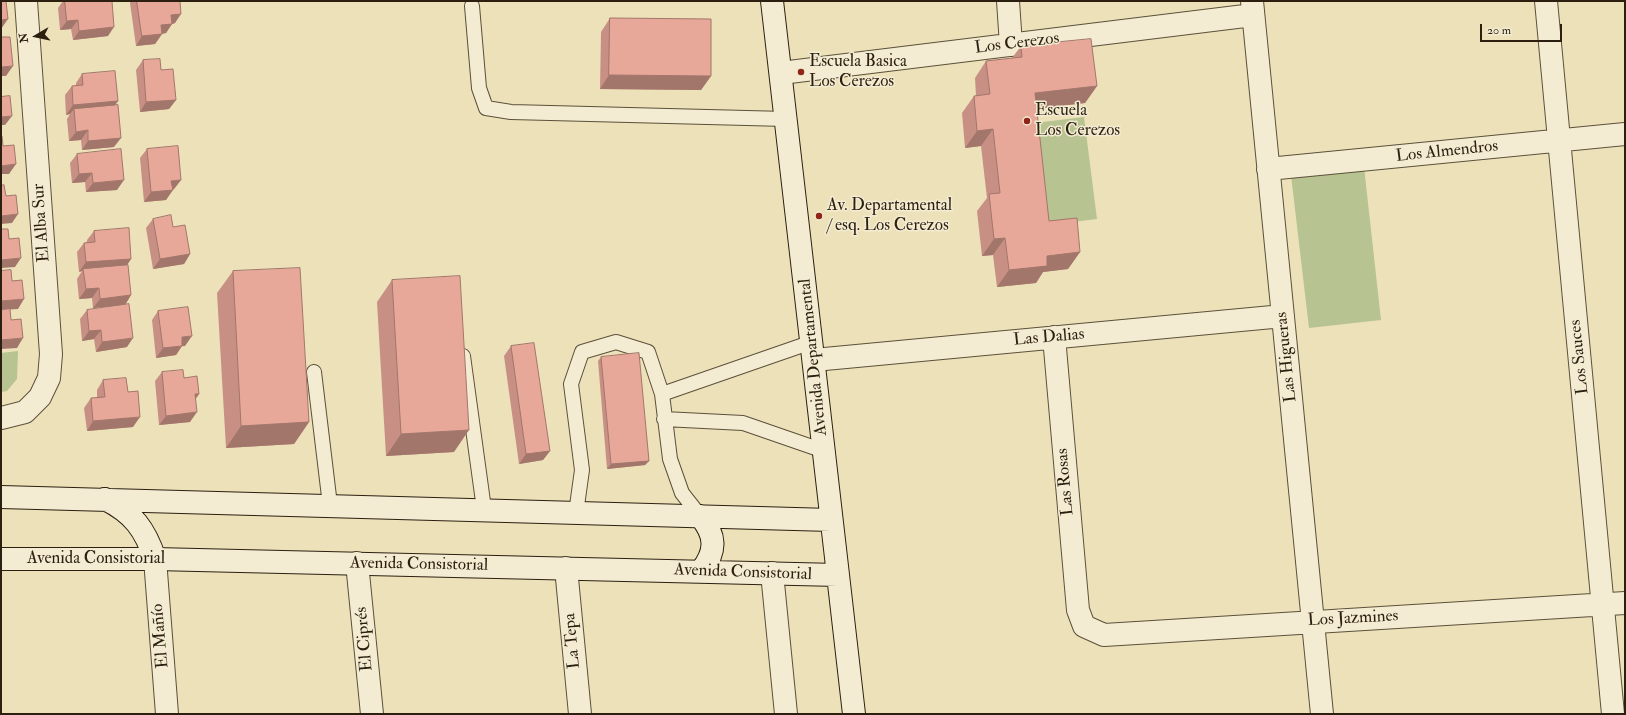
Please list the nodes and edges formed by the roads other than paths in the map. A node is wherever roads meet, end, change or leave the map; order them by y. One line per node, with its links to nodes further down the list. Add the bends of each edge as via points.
1 (26, 1): 19 (street, El Alba Sur, via 51,354 49,378 40,397 25,412)
2 (772, 1): 8 (street, Avenida Departamental)
3 (1008, 1): 7 (street)
4 (1546, 1): 11 (street, Los Sauces)
5 (472, 6): 9 (lane, via 478,88 486,108 511,112)
6 (1253, 8): 7 (street, Los Cerezos); 12 (street, Las Higueras)
7 (1011, 45): 8 (street, Los Cerezos)
8 (781, 73): 9 (street, Avenida Departamental)
9 (786, 119): 16 (street, Avenida Departamental)
10 (1625, 134): 11 (street, Los Almendros)
11 (1559, 141): 12 (street, Los Almendros); 36 (street, Los Sauces)
12 (1268, 169): 13 (street, Las Higueras)
13 (1283, 316): 14 (street, Las Dalias); 37 (street, Las Higueras)
14 (1054, 337): 16 (street, Las Dalias); 38 (street, Las Rosas, via 1078,610)
15 (462, 346): 25 (lane)
16 (813, 351): 18 (lane); 21 (street, Avenida Departamental)
17 (314, 372): 24 (lane)
18 (662, 394): 20 (lane); 26 (lane, via 648,352 616,342 582,352 571,384 582,470)
19 (1, 418)
20 (664, 419): 21 (lane, via 744,423); 27 (lane, via 670,459 682,493)
21 (824, 451): 28 (street, Avenida Departamental)
22 (1, 496): 23 (street)
23 (104, 498): 24 (street); 30 (street, El Mañío, via 131,516 142,529)
24 (330, 505): 25 (street)
25 (484, 510): 26 (street)
26 (576, 513): 27 (street)
27 (700, 516): 28 (street); 33 (street, via 712,537 709,562)
28 (831, 520): 35 (street, Avenida Departamental)
29 (1, 559): 30 (street, Avenida Consistorial)
30 (155, 559): 31 (street, Avenida Consistorial); 39 (street, El Mañío)
31 (357, 564): 32 (street, Avenida Consistorial); 40 (street, El Ciprés)
32 (566, 568): 33 (street, Avenida Consistorial); 41 (street, La Tepa)
33 (701, 571): 34 (street, Avenida Consistorial)
34 (772, 573): 35 (street, Avenida Consistorial); 42 (street)
35 (838, 576): 43 (street, Avenida Departamental)
36 (1614, 604): 37 (street, Los Jazmines); 45 (street, Los Sauces)
37 (1312, 622): 38 (street, Los Jazmines, via 1104,635); 44 (street, Las Higueras)
38 (1084, 626)
39 (167, 714)
40 (372, 714)
41 (580, 714)
42 (786, 714)
43 (854, 714)
44 (1322, 714)
45 (1613, 714)

